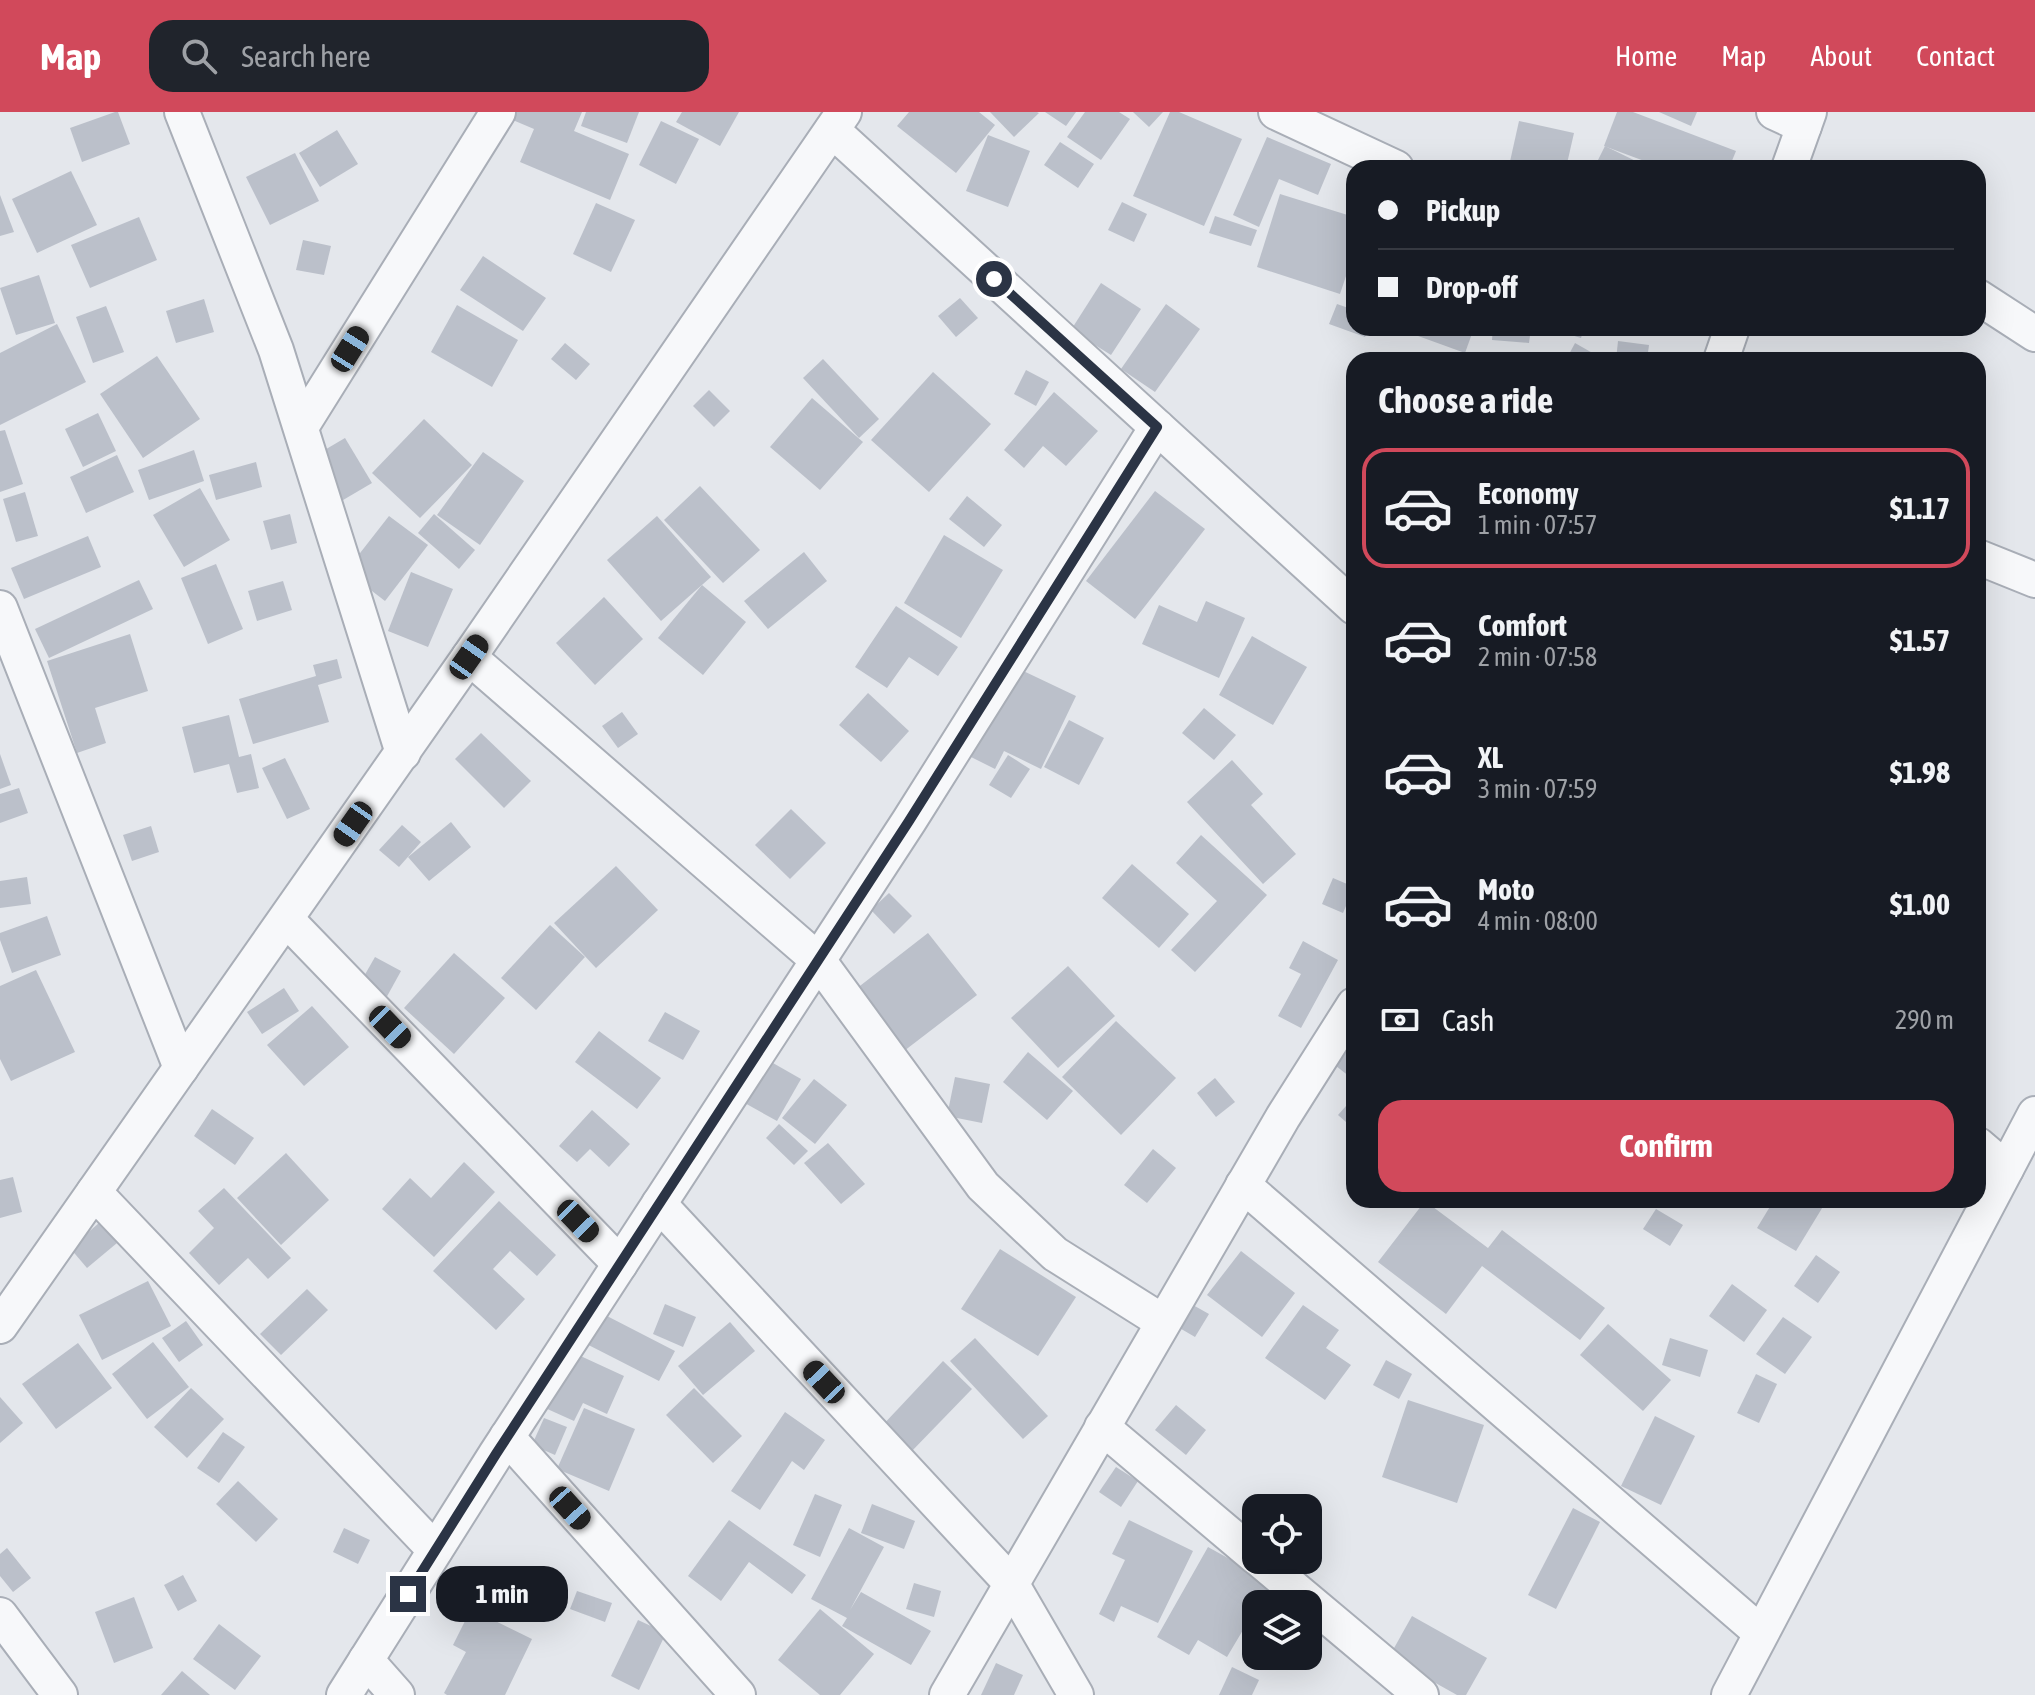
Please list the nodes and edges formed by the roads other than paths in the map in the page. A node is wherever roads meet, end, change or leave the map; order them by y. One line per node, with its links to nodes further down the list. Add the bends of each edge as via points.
1 (182, 112): 10 (street)
2 (498, 112): 10 (street)
3 (1276, 112): 6 (street)
4 (1795, 117): 7 (street)
5 (838, 121): 11 (street); 16 (street)
6 (1379, 160)
7 (1790, 160)
8 (1986, 302): 9 (street)
9 (2035, 334)
10 (301, 427): 17 (street)
11 (1157, 427): 14 (street); 19 (street)
12 (1986, 560): 13 (street)
13 (2035, 580)
14 (1346, 600)
15 (0, 608): 21 (street)
16 (469, 657): 17 (street); 19 (street)
17 (403, 753): 18 (street)
18 (286, 919): 21 (street); 30 (street)
19 (818, 960): 27 (street); 32 (street, via 983,1186 1055,1254)
20 (1346, 1018): 25 (street)
21 (181, 1068): 26 (street)
22 (2033, 1124): 24 (street)
23 (1986, 1152): 24 (street)
24 (2006, 1169): 28 (street)
25 (1243, 1185): 32 (street); 40 (street)
26 (94, 1192): 31 (street); 36 (street)
27 (659, 1204): 30 (street); 38 (street)
28 (1986, 1207)
29 (1985, 1208): 40 (street)
30 (620, 1264): 34 (street)
31 (1, 1320)
32 (1163, 1322): 33 (street)
33 (1102, 1427): 35 (street); 38 (street)
34 (507, 1437): 36 (street); 45 (street)
35 (1242, 1545)
36 (435, 1550): 41 (street)
37 (1277, 1574): 48 (street)
38 (1011, 1583): 46 (street); 47 (street)
39 (0, 1615): 42 (street)
40 (1761, 1633): 49 (street)
41 (366, 1660): 43 (street); 44 (street)
42 (60, 1695)
43 (344, 1695)
44 (397, 1695)
45 (738, 1695)
46 (947, 1695)
47 (1076, 1695)
48 (1421, 1695)
49 (1729, 1695)

